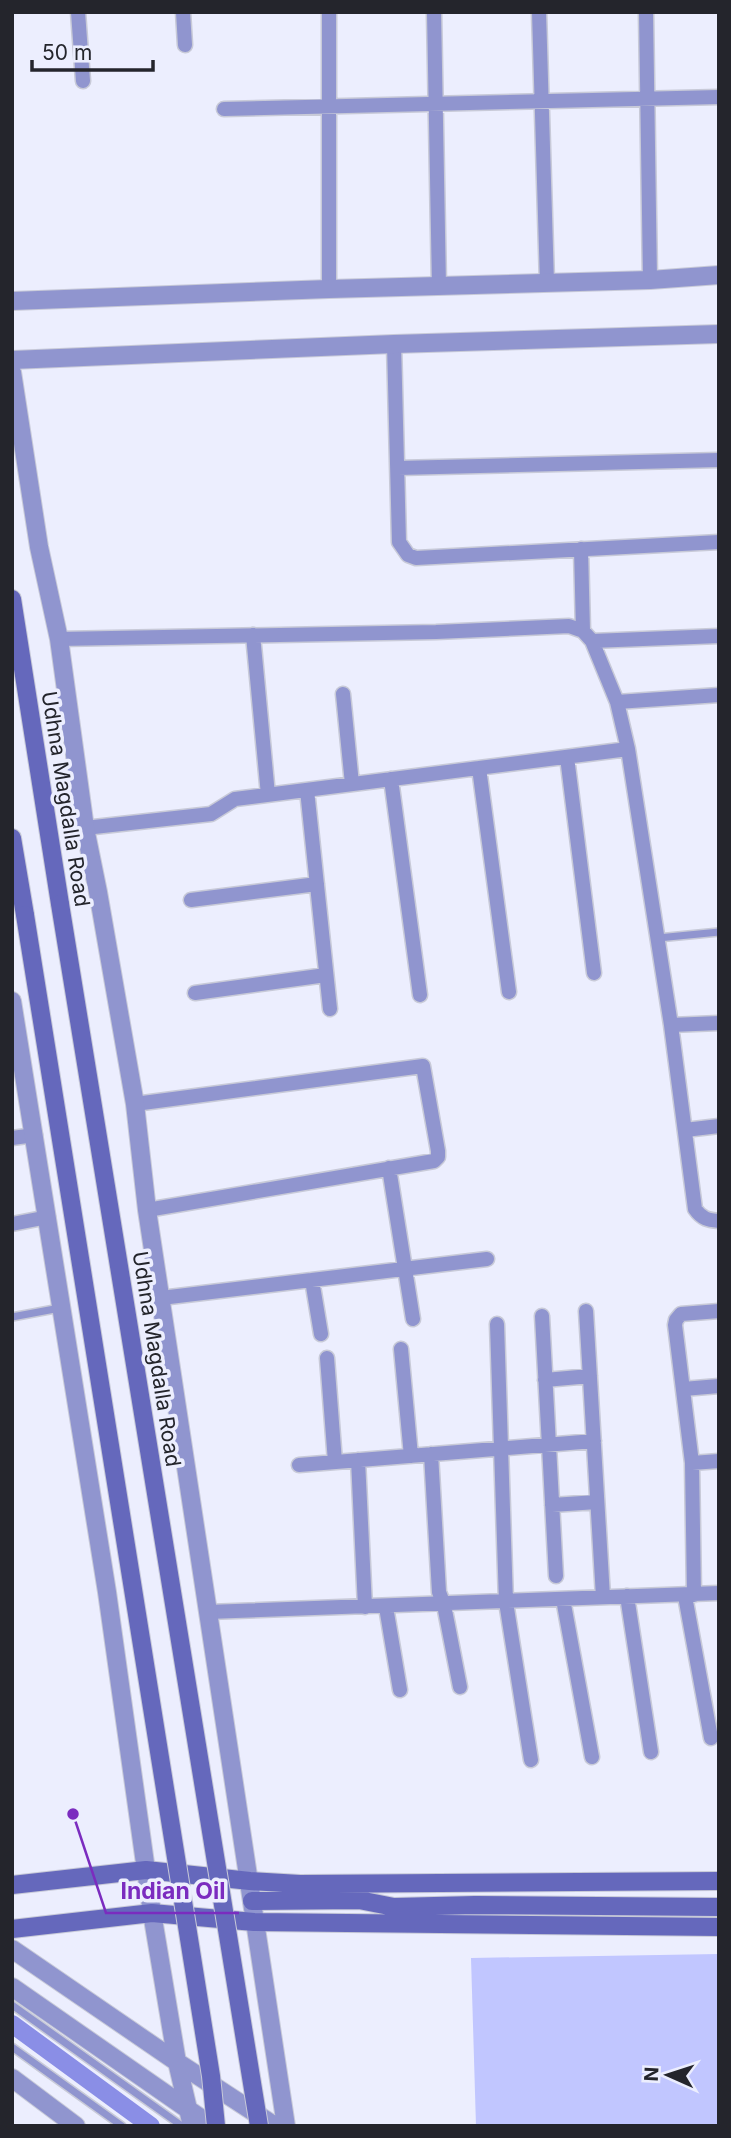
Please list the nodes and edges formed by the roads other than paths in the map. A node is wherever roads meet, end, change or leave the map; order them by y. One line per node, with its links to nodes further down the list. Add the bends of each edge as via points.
1 (78, 12): 8 (street)
2 (183, 12): 7 (street)
3 (329, 12): 13 (street)
4 (434, 12): 12 (street)
5 (539, 12): 11 (street)
6 (646, 12): 10 (street)
7 (185, 45)
8 (83, 81)
9 (719, 97): 10 (street)
10 (647, 99): 11 (street); 16 (street)
11 (542, 101): 12 (street); 17 (street)
12 (436, 104): 13 (street); 18 (street)
13 (329, 106): 14 (street); 19 (street)
14 (224, 109)
15 (719, 275): 16 (street)
16 (650, 280): 17 (street)
17 (547, 283): 18 (street)
18 (439, 287): 19 (street)
19 (329, 289): 20 (street)
20 (12, 301)
21 (719, 334): 22 (street)
22 (394, 344): 23 (street); 26 (street)
23 (12, 360)
24 (12, 372): 33 (street, via 39,547)
25 (719, 460): 26 (street)
26 (398, 468): 28 (street, via 399,542 408,555)
27 (719, 542): 28 (street)
28 (581, 549): 31 (street)
29 (12, 598): 139 (main road, Udhna Magdalla Road, bridge)
30 (253, 635): 31 (street, via 569,626); 33 (street); 43 (street)
31 (587, 636): 32 (street); 36 (street)
32 (719, 636)
33 (59, 639): 44 (street)
34 (344, 694): 41 (street)
35 (719, 695): 36 (street)
36 (617, 702): 37 (street)
37 (628, 749): 38 (street); 49 (street)
38 (567, 757): 39 (street); 50 (street)
39 (478, 768): 40 (street); 52 (street)
40 (391, 779): 41 (street); 54 (street)
41 (352, 784): 42 (street)
42 (307, 790): 43 (street); 46 (street)
43 (268, 794): 44 (street, via 236,799 212,814)
44 (85, 828): 60 (street)
45 (12, 838): 138 (main road, bridge, via 211,2076)
46 (317, 884): 47 (street); 51 (street)
47 (191, 900)
48 (719, 932): 49 (lane)
49 (658, 938): 58 (street)
50 (594, 973)
51 (326, 975): 53 (street); 56 (street)
52 (509, 992)
53 (195, 993)
54 (420, 995)
55 (12, 1001): 59 (street)
56 (330, 1009)
57 (719, 1023): 58 (street)
58 (671, 1025): 62 (street)
59 (17, 1057): 63 (street)
60 (135, 1104): 65 (street, via 423,1066 438,1157); 66 (street)
61 (719, 1126): 62 (street)
62 (685, 1130): 68 (street, via 695,1209 700,1216)
63 (35, 1135): 64 (street); 67 (street)
64 (12, 1138)
65 (389, 1168): 66 (street); 71 (street)
66 (147, 1210): 73 (street)
67 (48, 1217): 69 (street); 74 (street)
68 (719, 1221)
69 (12, 1224)
70 (487, 1259): 71 (street)
71 (405, 1269): 72 (street); 79 (street)
72 (312, 1280): 73 (street); 81 (street)
73 (161, 1298): 110 (street)
74 (62, 1308): 78 (lane); 117 (street)
75 (586, 1311): 84 (street)
76 (719, 1311): 87 (street, via 687,1313 676,1320)
77 (542, 1316): 85 (street)
78 (12, 1317)
79 (413, 1319)
80 (497, 1324): 90 (street)
81 (321, 1334)
82 (401, 1349): 92 (street)
83 (327, 1358): 95 (street)
84 (590, 1376): 85 (street); 88 (street)
85 (545, 1380): 89 (street)
86 (719, 1386): 87 (street)
87 (683, 1389): 96 (street)
88 (594, 1441): 89 (street); 98 (street)
89 (549, 1445): 90 (street); 99 (street)
90 (501, 1449): 91 (street); 106 (street)
91 (431, 1454): 92 (street); 107 (street, via 439,1592)
92 (411, 1456): 93 (street)
93 (358, 1460): 95 (street); 109 (street)
94 (719, 1461): 96 (street)
95 (335, 1462): 97 (street)
96 (692, 1462): 102 (street)
97 (299, 1465)
98 (597, 1502): 99 (street); 104 (street)
99 (552, 1505): 100 (street)
100 (556, 1576)
101 (719, 1593): 102 (street)
102 (690, 1595): 103 (street); 113 (street)
103 (627, 1596): 104 (street); 114 (street)
104 (603, 1597): 105 (street)
105 (563, 1599): 106 (street); 115 (street)
106 (506, 1602): 107 (street); 116 (street)
107 (444, 1605): 108 (street); 111 (street)
108 (386, 1606): 109 (street); 112 (street)
109 (365, 1607): 110 (street)
110 (208, 1612): 118 (street)
111 (460, 1687)
112 (400, 1690)
113 (711, 1738)
114 (651, 1752)
115 (592, 1757)
116 (531, 1760)
117 (146, 1870): 118 (main road); 120 (main road); 125 (street)
118 (250, 1881): 119 (main road); 123 (street)
119 (719, 1881)
120 (12, 1885)
121 (719, 1891): 122 (main road)
122 (673, 1898): 123 (main road, via 391,1891 359,1900); 124 (main road)
123 (252, 1901): 126 (street)
124 (719, 1906)
125 (152, 1913): 126 (main road); 128 (main road); 133 (street)
126 (254, 1922): 127 (main road); 141 (street)
127 (719, 1927)
128 (12, 1929)
129 (12, 1949): 133 (street)
130 (12, 1987): 135 (street)
131 (12, 2006): 135 (lane)
132 (12, 2047): 137 (lane)
133 (177, 2062): 135 (street); 140 (street)
134 (12, 2078): 136 (street)
135 (188, 2121): 138 (street)
136 (76, 2126)
137 (122, 2126)
138 (214, 2126)
139 (259, 2126)
140 (275, 2126)
141 (286, 2126)

